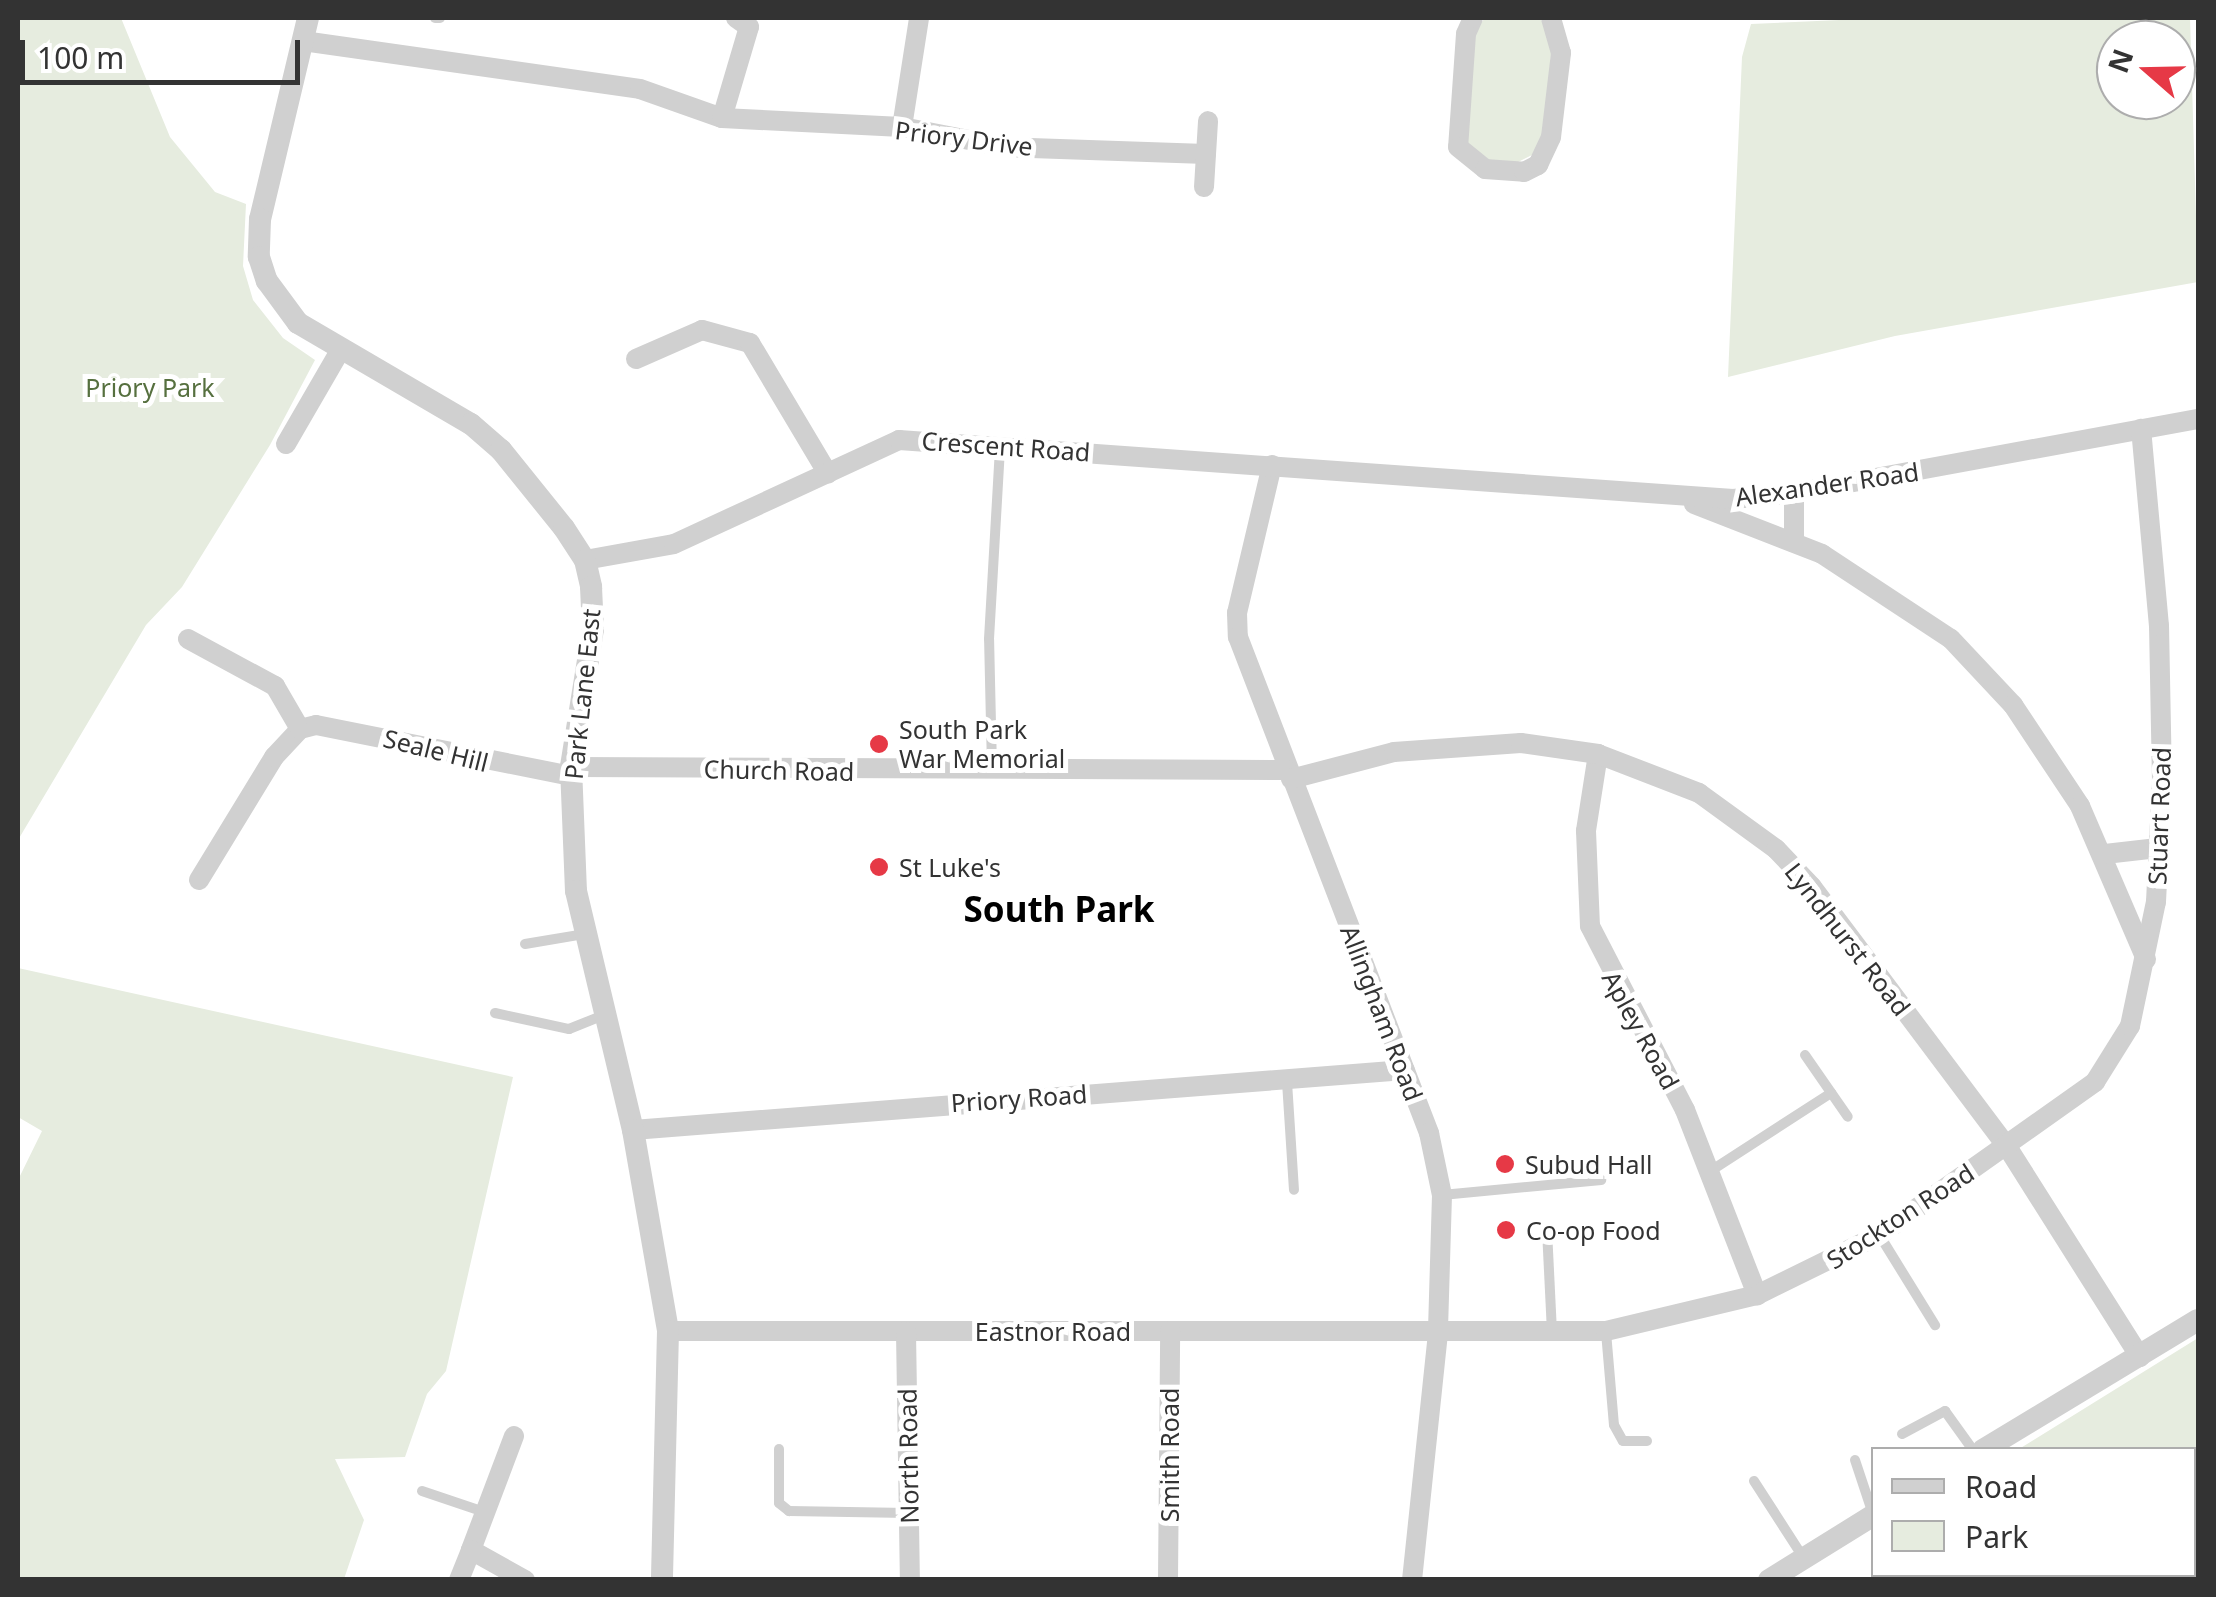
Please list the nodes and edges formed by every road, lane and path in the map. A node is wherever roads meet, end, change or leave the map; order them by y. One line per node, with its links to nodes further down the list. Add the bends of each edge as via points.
1 (919, 18): 8 (street)
2 (1473, 18): 3 (street, via 1466,34 1458,147 1485,169 1524,172 1538,165 1552,137 1561,54)
3 (1551, 18)
4 (750, 22): 6 (street)
5 (306, 29): 6 (street, Priory Drive, via 640,89); 11 (street, via 260,220 259,257 282,306)
6 (722, 118): 8 (street, Priory Drive)
7 (1208, 120): 9 (street)
8 (902, 128): 9 (street, Priory Drive, via 1005,147)
9 (1206, 154): 10 (street)
10 (1204, 187)
11 (341, 349): 15 (street); 22 (street, via 470,424 500,450)
12 (636, 359): 18 (street, via 702,330 750,343)
13 (2198, 419): 14 (street, Alexander Road)
14 (2141, 429): 19 (street, Alexander Road); 29 (street, Stuart Road, via 2160,626)
15 (286, 444)
16 (1000, 446): 17 (street, Crescent Road); 18 (street, Crescent Road, via 899,440); 26 (lane, via 989,639)
17 (1272, 465): 20 (street, Alexander Road); 28 (street, Allingham Road, via 1237,614 1242,648)
18 (828, 474): 22 (street, Crescent Road, via 674,544)
19 (1794, 493): 20 (street, Alexander Road); 21 (street)
20 (1679, 499): 21 (street)
21 (1794, 541): 30 (street, via 1908,607 1980,668 2052,759)
22 (585, 560): 27 (street, Park Lane East, via 593,630)
23 (188, 639): 24 (street, via 276,686)
24 (300, 730): 27 (street, Seale Hill, via 316,725 362,731 516,770); 31 (street, via 274,757)
25 (1598, 754): 28 (street, Lyndhurst Road, via 1466,744); 43 (street, Lyndhurst Road, via 1698,792 1776,849 1812,887); 44 (street, Apley Road, via 1586,831 1590,926)
26 (992, 769): 27 (street, Church Road); 28 (street, Church Road)
27 (571, 772): 32 (street, Park Lane East, via 576,891)
28 (1289, 774): 38 (street, Allingham Road)
29 (2158, 848): 30 (street); 34 (street, Stuart Road)
30 (2105, 854): 34 (street)
31 (199, 880)
32 (586, 934): 33 (lane); 36 (street, Park Lane East)
33 (525, 944)
34 (2147, 961): 43 (street, Stuart Road, via 2130,1026 2112,1063)
35 (495, 1013): 36 (lane, via 569,1029)
36 (605, 1014): 42 (street, Park Lane East)
37 (1804, 1054): 40 (lane)
38 (1406, 1070): 39 (street, Priory Road); 47 (street, Allingham Road)
39 (1288, 1082): 42 (street, Priory Road); 46 (lane)
40 (1832, 1094): 41 (lane); 44 (lane)
41 (1848, 1117)
42 (633, 1130): 53 (street, Park Lane East)
43 (2006, 1146): 49 (street, Stockton Road); 59 (street, Lyndhurst Road)
44 (1712, 1170): 50 (street, Apley Road)
45 (1601, 1180): 47 (lane)
46 (1294, 1190)
47 (1442, 1195): 57 (street, Allingham Road)
48 (1547, 1230): 58 (lane)
49 (1879, 1235): 50 (street, Stockton Road); 52 (lane)
50 (1757, 1294): 55 (street, Stockton Road)
51 (2198, 1320): 59 (street)
52 (1936, 1325)
53 (668, 1331): 56 (street, Eastnor Road); 77 (street, Park Lane East)
54 (1170, 1331): 56 (street, Eastnor Road); 57 (street, Eastnor Road); 79 (street, Smith Road)
55 (1606, 1331): 58 (street, Stockton Road); 62 (lane, via 1614,1425 1623,1441)
56 (906, 1332): 71 (street, North Road)
57 (1438, 1333): 58 (street, Stockton Road); 80 (street, Allingham Road)
58 (1552, 1334)
59 (2140, 1357): 64 (street)
60 (1902, 1434): 63 (lane, via 1945,1411)
61 (514, 1436): 70 (street)
62 (1647, 1440)
63 (1971, 1447)
64 (1989, 1447)
65 (780, 1449): 71 (lane, via 779,1503 788,1511)
66 (1854, 1460): 69 (lane)
67 (1754, 1480): 74 (lane)
68 (422, 1491): 70 (lane)
69 (1871, 1509)
70 (484, 1512): 73 (street)
71 (909, 1512): 78 (street, North Road)
72 (1871, 1516): 74 (street)
73 (471, 1550): 75 (street); 76 (street)
74 (1789, 1571)
75 (459, 1580)
76 (525, 1580)
77 (662, 1580)
78 (910, 1580)
79 (1168, 1580)
80 (1412, 1580)

